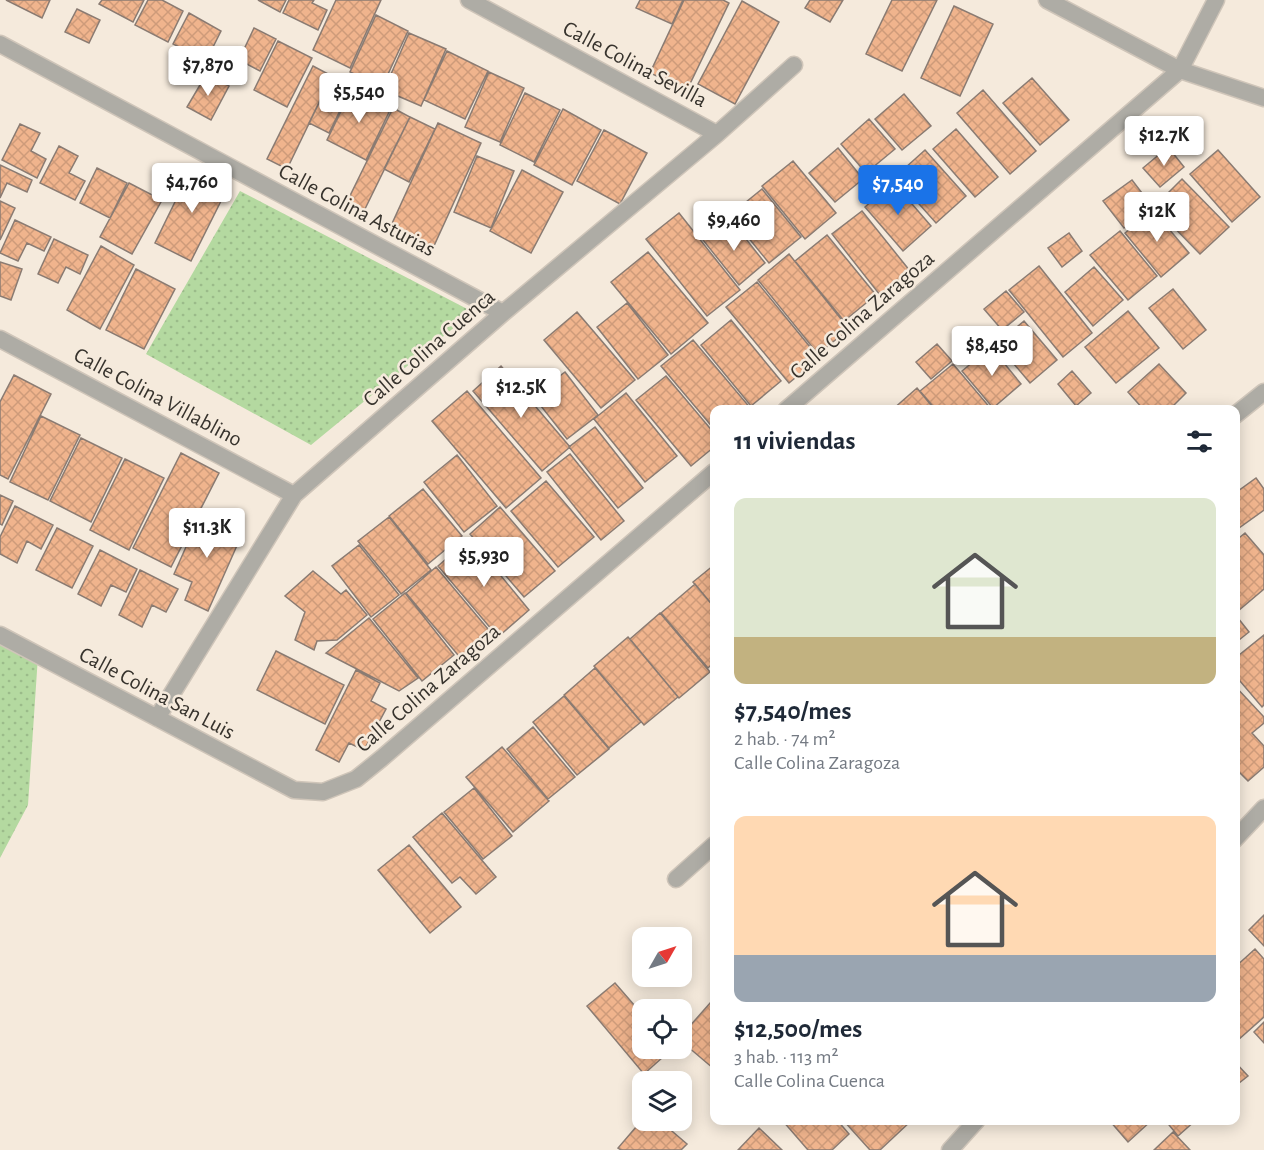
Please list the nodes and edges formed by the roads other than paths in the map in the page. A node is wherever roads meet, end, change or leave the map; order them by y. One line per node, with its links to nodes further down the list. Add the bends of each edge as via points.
1 (469, 0): 8 (street, Calle Colina Sevilla)
2 (1047, 0): 6 (street)
3 (1216, 0): 6 (street, Calle Colina Zaragoza)
4 (0, 44): 9 (street, Calle Colina Asturias)
5 (794, 65): 8 (street, Calle Colina Cuenca)
6 (1180, 70): 7 (street); 12 (street, Calle Colina Zaragoza)
7 (1264, 98)
8 (717, 134): 9 (street, Calle Colina Cuenca)
9 (503, 313): 15 (street, Calle Colina Cuenca)
10 (0, 339): 15 (street, Calle Colina Villablino)
11 (1264, 392): 13 (street)
12 (792, 405)
13 (1240, 411)
14 (710, 475): 18 (street, Calle Colina Zaragoza, via 356,779 323,792)
15 (294, 495): 17 (street, Calle Colina Cuenca)
16 (0, 635): 17 (street, Calle Colina San Luis)
17 (157, 718): 18 (street, Calle Colina San Luis)
18 (294, 790)
19 (1264, 808): 20 (street)
20 (1240, 834)
21 (710, 849): 22 (street)
22 (676, 879)
23 (972, 1125): 24 (street)
24 (950, 1150)

